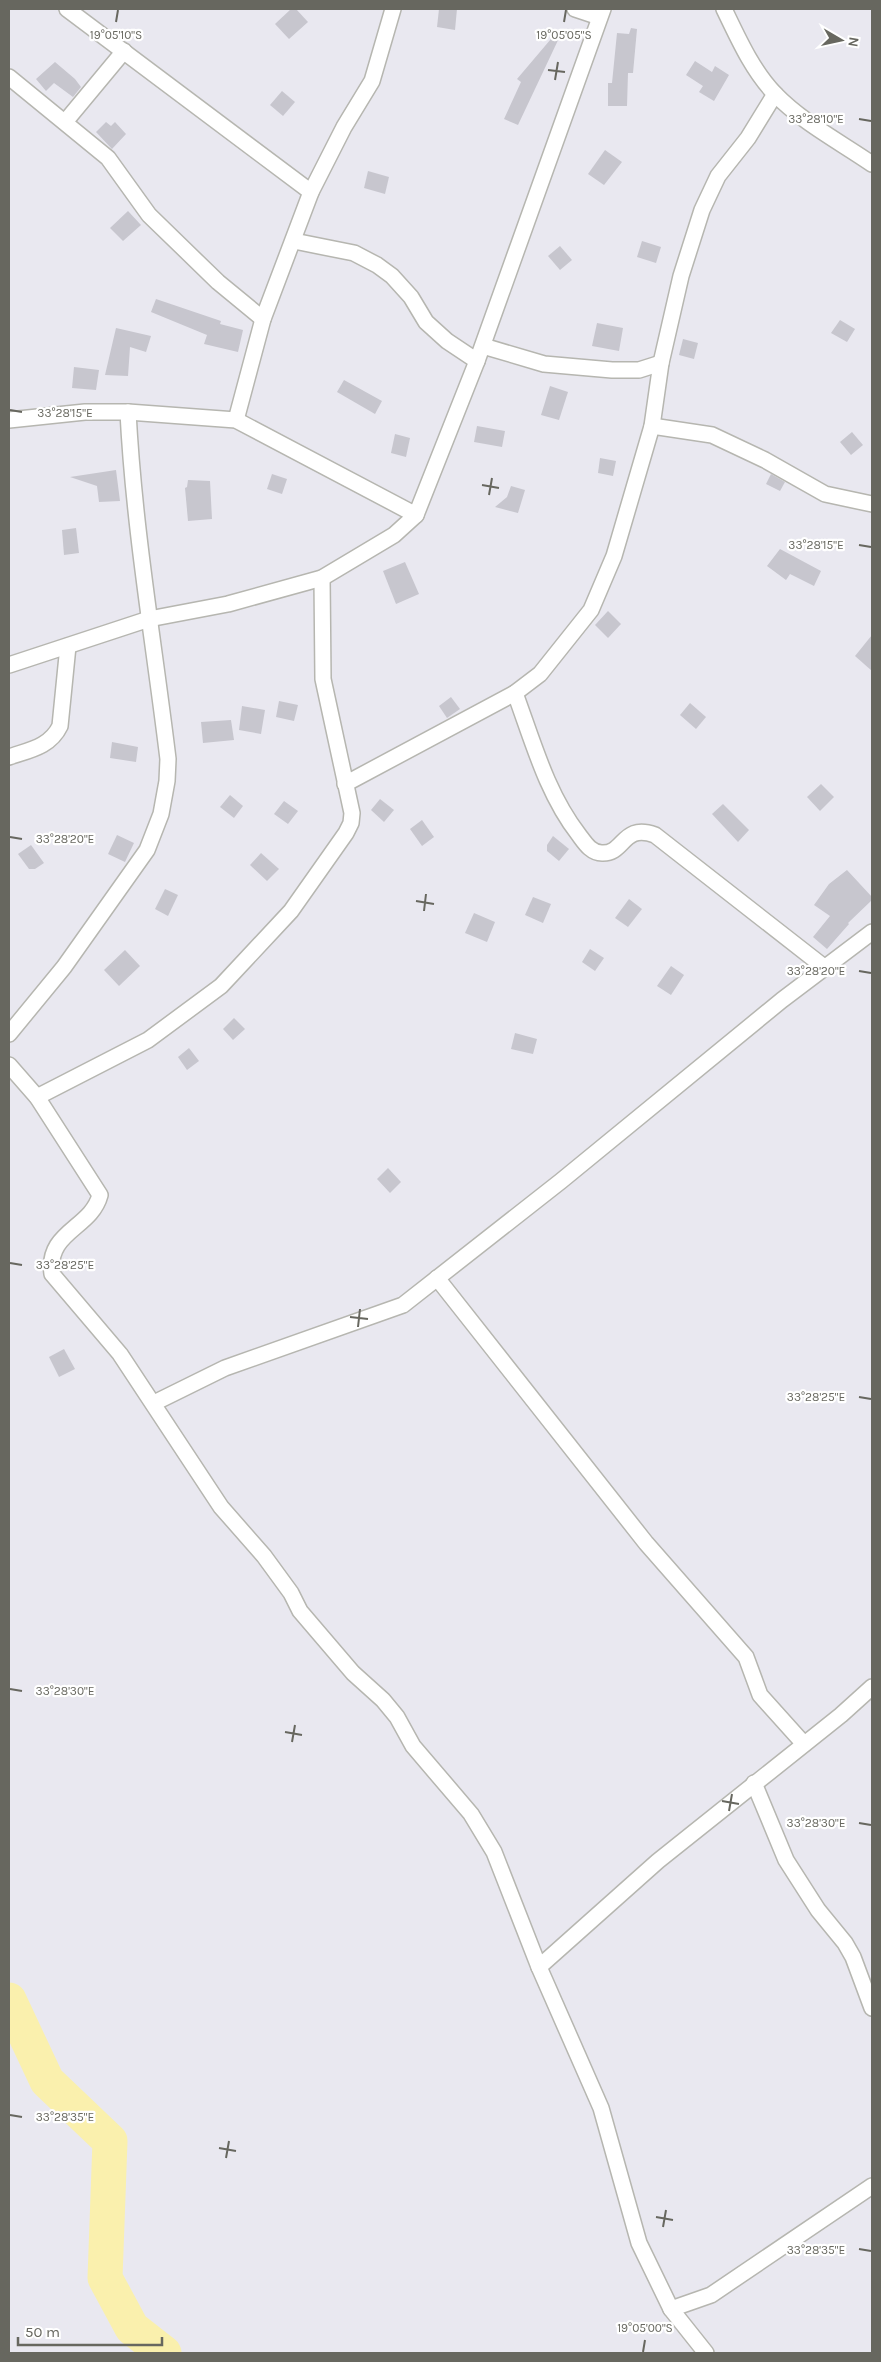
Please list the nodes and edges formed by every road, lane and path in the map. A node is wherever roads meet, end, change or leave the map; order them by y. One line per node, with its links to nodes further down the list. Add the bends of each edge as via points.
1 (67, 9): 6 (street)
2 (393, 9): 11 (street, via 372,81)
3 (575, 9): 5 (street)
4 (724, 9): 8 (street, via 752,65)
5 (601, 13): 14 (street)
6 (124, 51): 9 (street); 11 (street)
7 (9, 77): 9 (street)
8 (775, 94): 10 (street, via 808,121); 16 (street, via 748,138 718,176 702,210 681,276)
9 (65, 122): 13 (street, via 108,158 149,215 218,282)
10 (872, 164)
11 (311, 192): 12 (street)
12 (294, 241): 13 (street); 15 (street, via 354,253 378,265 411,298 426,322)
13 (263, 319): 19 (street)
14 (483, 346): 15 (street); 16 (street, via 544,364 639,370)
15 (478, 361): 22 (street)
16 (661, 363): 20 (street)
17 (128, 412): 18 (street, via 85,412); 19 (street); 24 (street, via 131,477)
18 (9, 420)
19 (236, 420): 22 (street)
20 (652, 426): 21 (street, via 712,435 825,494); 27 (street, via 614,556 591,610 540,674)
21 (872, 504)
22 (416, 515): 23 (street, via 394,535)
23 (322, 578): 24 (street, via 228,604); 29 (street, via 322,679)
24 (149, 619): 25 (street); 32 (street, via 168,759 161,814 147,850 64,967)
25 (68, 646): 26 (street); 28 (street, via 60,726 55,736 46,744)
26 (9, 665)
27 (515, 694): 29 (street); 31 (street, via 551,791 567,819 591,849 601,854 610,852 633,833 642,830 655,835)
28 (9, 757)
29 (345, 784): 34 (street, via 352,813 346,833 291,911 221,986 148,1040)
30 (872, 932): 31 (street)
31 (824, 967): 35 (street)
32 (9, 1034)
33 (9, 1065): 34 (street)
34 (37, 1097): 36 (street, via 100,1195 93,1208 55,1245 50,1261 52,1274 120,1354)
35 (438, 1278): 36 (street, via 403,1305 225,1368); 38 (street, via 646,1543 746,1658 760,1695)
36 (154, 1403): 40 (street, via 221,1507 269,1564 300,1611 353,1673 383,1700 413,1746 471,1814 494,1852)
37 (872, 1687): 38 (street)
38 (804, 1744): 39 (street)
39 (754, 1783): 40 (street, via 658,1861); 41 (street, via 786,1860 853,1956)
40 (539, 1967): 43 (street, via 601,2108 639,2243)
41 (872, 2008)
42 (872, 2186): 43 (street, via 711,2295)
43 (671, 2309): 44 (street)
44 (706, 2353)

